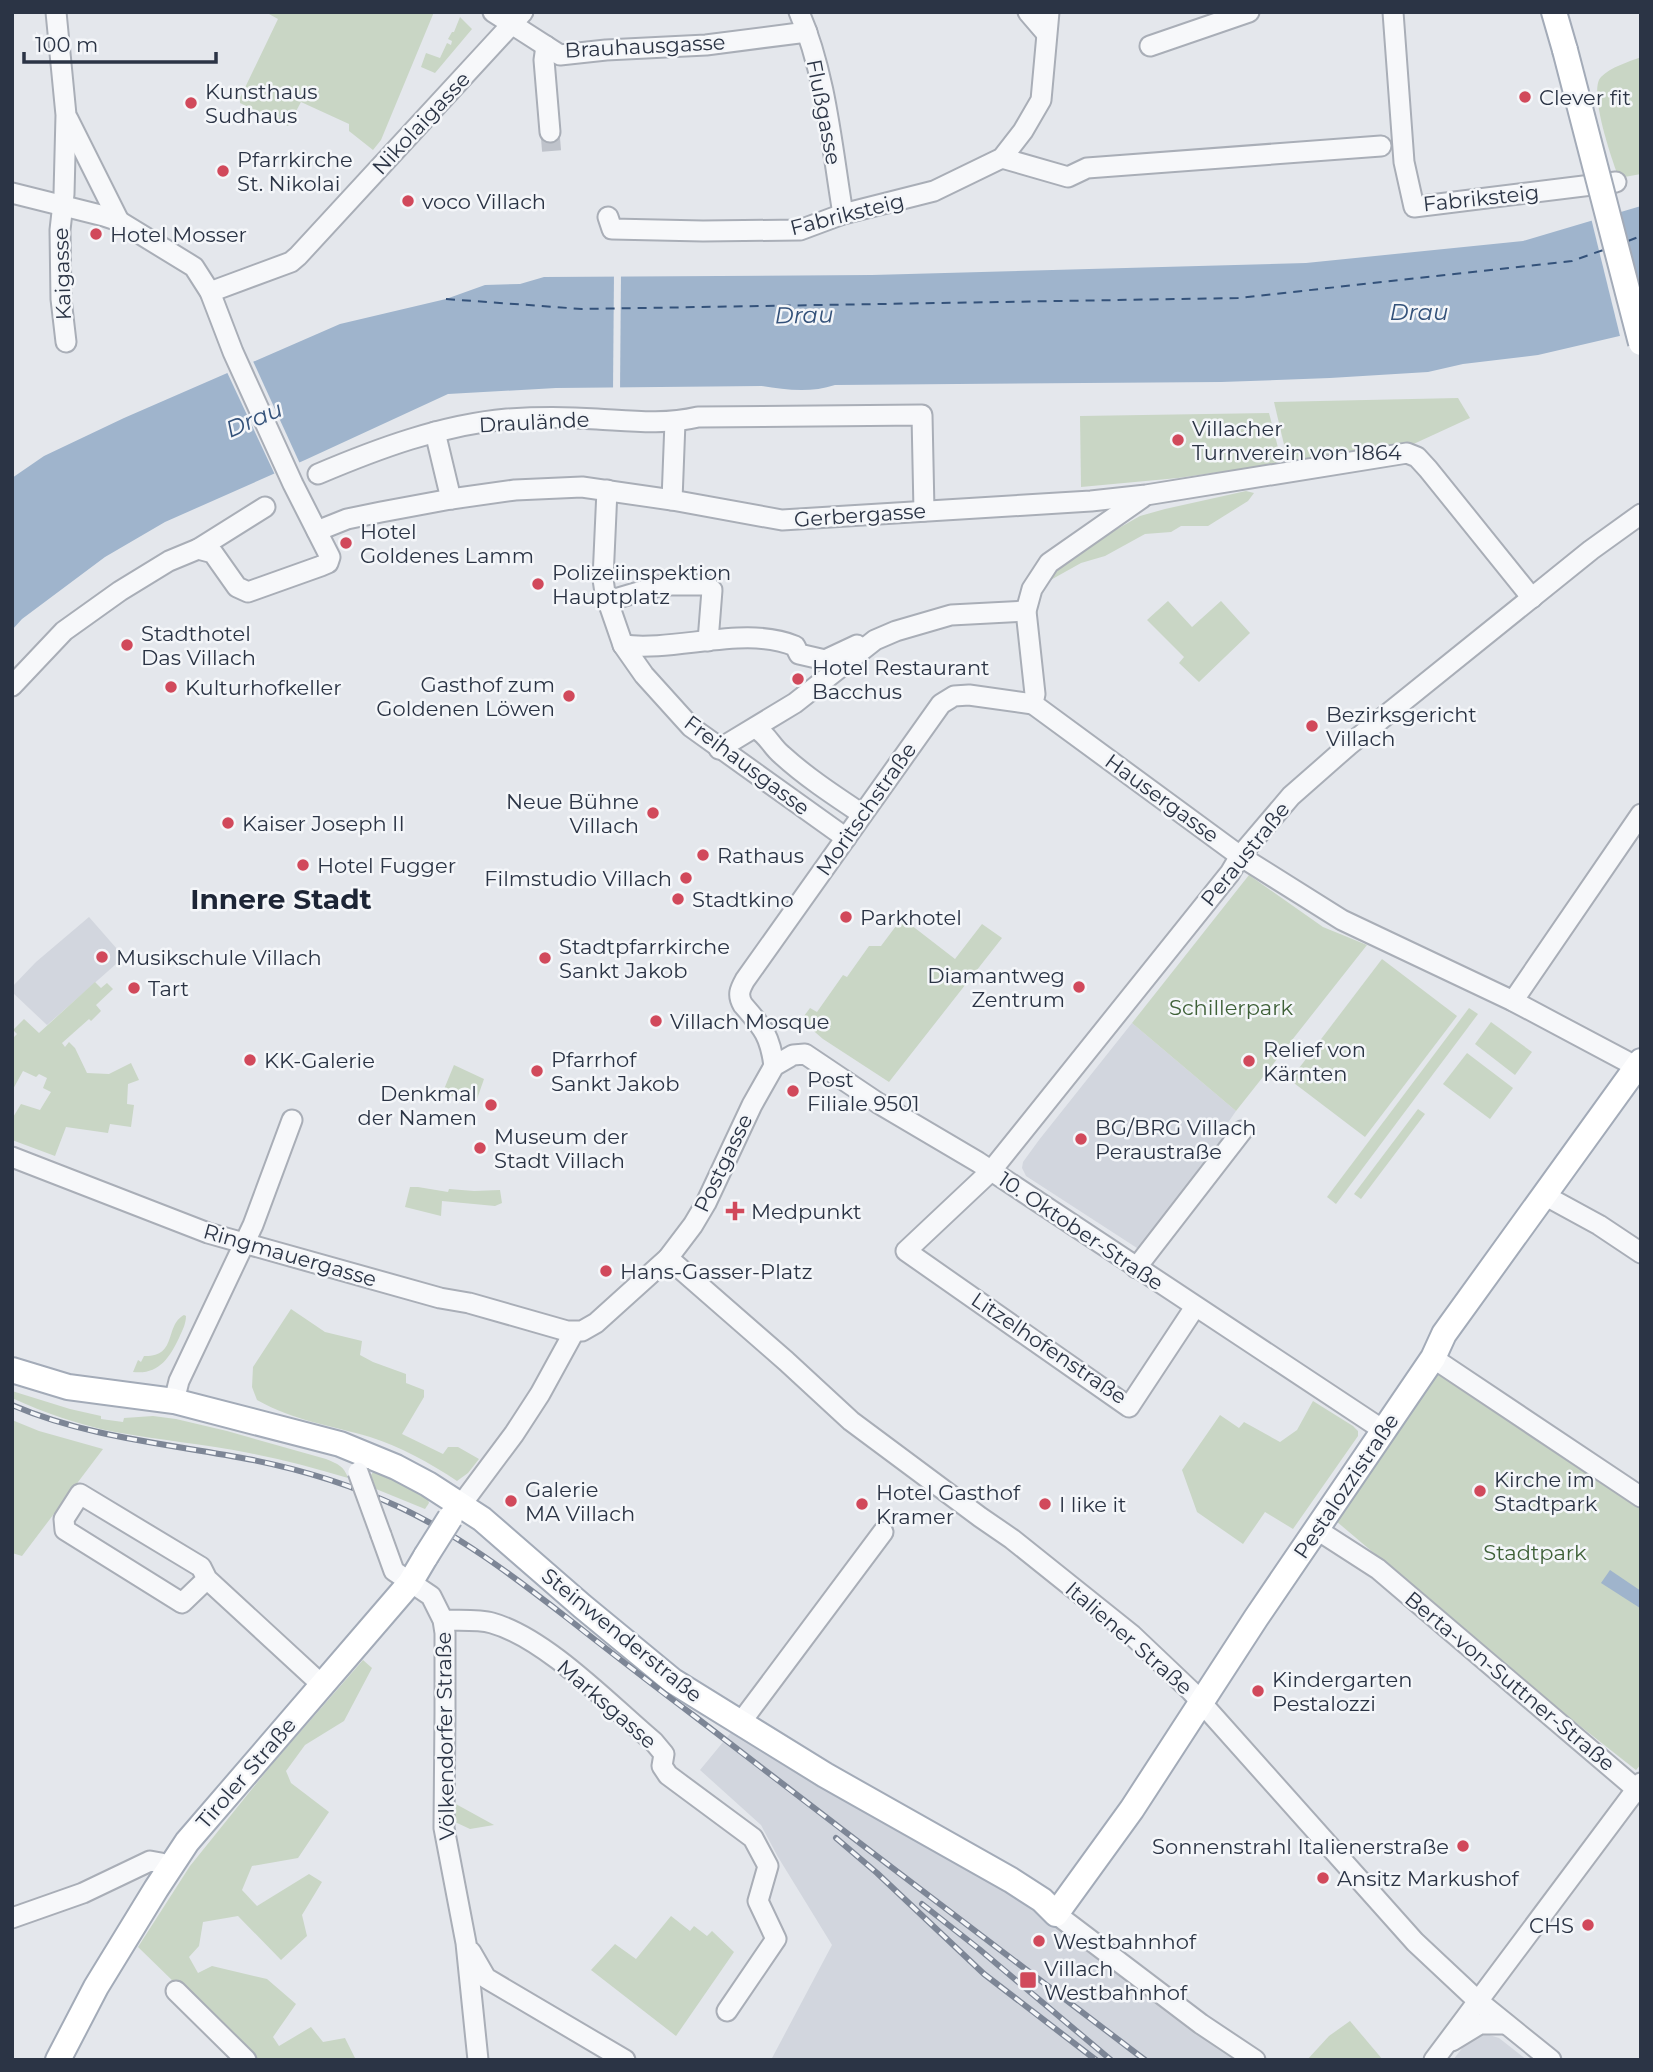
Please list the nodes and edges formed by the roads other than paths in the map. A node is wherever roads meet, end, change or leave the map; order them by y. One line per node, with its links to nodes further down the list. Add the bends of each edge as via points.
1 (56, 12): 14 (street, Kaigasse)
2 (493, 12): 9 (street, Brauhausgasse)
3 (799, 12): 10 (street, Flußgasse)
4 (1028, 12): 11 (street)
5 (1049, 12): 11 (street, Fabriksteig)
6 (1249, 12): 13 (street)
7 (1393, 12): 18 (street, Fabriksteig, via 1404,162 1414,207)
8 (1553, 12): 26 (main road, bridge)
9 (517, 18): 12 (street, Brauhausgasse); 24 (street, Nikolaigasse, via 298,256)
10 (807, 32): 12 (street, Brauhausgasse, via 706,45 561,55); 21 (street, Flußgasse, via 819,74)
11 (1046, 33): 17 (street, Fabriksteig, via 1041,100)
12 (546, 46): 15 (street)
13 (1150, 46)
14 (65, 115): 20 (street, Kaigasse); 23 (street)
15 (550, 132)
16 (1381, 146): 17 (street, via 1087,168 1068,177)
17 (1002, 158): 21 (street, Fabriksteig, via 934,191)
18 (1616, 182)
19 (12, 193): 20 (street)
20 (61, 206): 23 (street); 25 (street, Kaigasse)
21 (843, 214): 22 (street, Fabriksteig, via 800,230 769,231 612,229)
22 (608, 217)
23 (119, 221): 24 (street, via 194,267)
24 (210, 292): 37 (street, via 233,352)
25 (66, 342)
26 (1641, 343)
27 (675, 422): 28 (street, Draulände, via 507,419); 33 (street); 35 (street, Draulände, via 698,417 922,415)
28 (435, 432): 29 (street, Draulände); 32 (street)
29 (318, 474)
30 (607, 490): 32 (street, Gerbergasse, via 515,490); 33 (street, Gerbergasse); 40 (street, Freihausgasse, via 603,579)
31 (1146, 495): 35 (street, Gerbergasse); 39 (street, Gerbergasse, via 1407,453 1428,469); 41 (street, via 1049,564 1032,589)
32 (451, 499): 37 (street, Gerbergasse, via 347,519)
33 (672, 500): 35 (street, Gerbergasse, via 782,520)
34 (265, 507): 38 (street)
35 (925, 511)
36 (1641, 514): 39 (street, Peraustraße)
37 (317, 531): 38 (street, via 330,557 328,563 248,592 237,587 213,553)
38 (198, 549): 45 (street, via 148,573 64,631)
39 (1532, 598): 52 (street, Peraustraße, via 1291,796)
40 (608, 601): 43 (street, via 662,586 706,585 712,590); 44 (street, Freihausgasse)
41 (1026, 611): 42 (street, via 951,615); 46 (street)
42 (875, 640): 43 (street, via 825,660 799,654 785,642 753,638); 47 (street)
43 (708, 641): 44 (street, via 642,648)
44 (623, 645): 48 (street, Freihausgasse, via 691,727)
45 (12, 686)
46 (1033, 704): 49 (street, Moritschstraße, via 969,695 954,696 941,704); 52 (street, Hausergasse)
47 (755, 728): 48 (street); 49 (street, Freihausgasse, via 795,766)
48 (719, 749): 51 (street, Freihausgasse)
49 (862, 814): 51 (street, Moritschstraße)
50 (1641, 814): 53 (street)
51 (846, 838): 55 (street, Moritschstraße, via 739,992 740,1000 766,1033)
52 (1240, 856): 53 (street, Hausergasse, via 1342,920); 59 (street, Peraustraße)
53 (1513, 1001): 54 (street, Hausergasse)
54 (1639, 1065): 60 (main road, Pestalozzistraße)
55 (774, 1066): 59 (street, 10. Oktober-Straße, via 793,1055 810,1056); 64 (street, Postgasse, via 706,1203)
56 (292, 1120): 61 (street)
57 (1242, 1131): 65 (street)
58 (12, 1157): 61 (street, Ringmauergasse, via 186,1225)
59 (991, 1171): 62 (street, Peraustraße); 65 (street, 10. Oktober-Straße)
60 (1544, 1195): 63 (street); 68 (main road, Pestalozzistraße, via 1444,1334)
61 (244, 1242): 67 (street, Ringmauergasse); 70 (street)
62 (906, 1251): 66 (street, Litzelhofenstraße, via 1129,1407)
63 (1641, 1253)
64 (668, 1258): 67 (street, via 596,1323); 81 (street, Italiener Straße, via 851,1421 1012,1539 1132,1635)
65 (1136, 1268): 66 (street, 10. Oktober-Straße)
66 (1195, 1307): 71 (street, 10. Oktober-Straße)
67 (574, 1332): 74 (street, via 540,1394)
68 (1433, 1358): 71 (main road, Pestalozzistraße); 73 (street)
69 (12, 1370): 70 (main road, Steinwenderstraße, via 68,1387)
70 (173, 1401): 72 (main road, Steinwenderstraße)
71 (1383, 1430): 75 (main road, Pestalozzistraße)
72 (340, 1444): 74 (main road, Steinwenderstraße, via 428,1484); 78 (street, Völkendorfer Straße, bridge, via 358,1472 394,1571)
73 (1641, 1497)
74 (455, 1511): 78 (main road, Tiroler Straße, bridge); 82 (main road, Steinwenderstraße, via 482,1519 673,1681)
75 (1316, 1529): 81 (main road, Pestalozzistraße); 83 (street, Berta-von-Suttner-Straße, via 1378,1569)
76 (883, 1532): 82 (street)
77 (207, 1579): 77 (street, via 201,1567 80,1494 64,1520 65,1530 182,1603); 80 (street)
78 (410, 1583): 79 (street, Völkendorfer Straße, via 431,1596); 80 (main road, Tiroler Straße)
79 (443, 1620): 87 (street, Völkendorfer Straße, via 444,1828); 90 (street, Marksgasse, via 489,1622 524,1636 654,1742 664,1754 662,1766 668,1775 753,1838 768,1866 758,1901 776,1939)
80 (321, 1684): 84 (main road, Tiroler Straße)
81 (1202, 1703): 85 (main road, Pestalozzistraße); 89 (street, Italiener Straße, via 1415,1942)
82 (741, 1724): 85 (main road, Steinwenderstraße, via 1011,1881)
83 (1639, 1788): 89 (street)
84 (169, 1868): 86 (street, via 150,1861 83,1893); 93 (main road, Tiroler Straße, via 96,1987)
85 (1056, 1914): 97 (street, Steinwenderstraße)
86 (12, 1918)
87 (466, 1943): 95 (street, Völkendorfer Straße); 96 (street, via 486,1978)
88 (176, 1991): 94 (street)
89 (1478, 2001): 91 (street, Italiener Straße); 92 (street)
90 (727, 2011)
91 (1506, 2024): 92 (street, via 1480,2024); 98 (street, Italiener Straße)
92 (1439, 2052)
93 (58, 2060)
94 (246, 2060)
95 (478, 2060)
96 (625, 2060)
97 (1255, 2060)
98 (1551, 2060)

